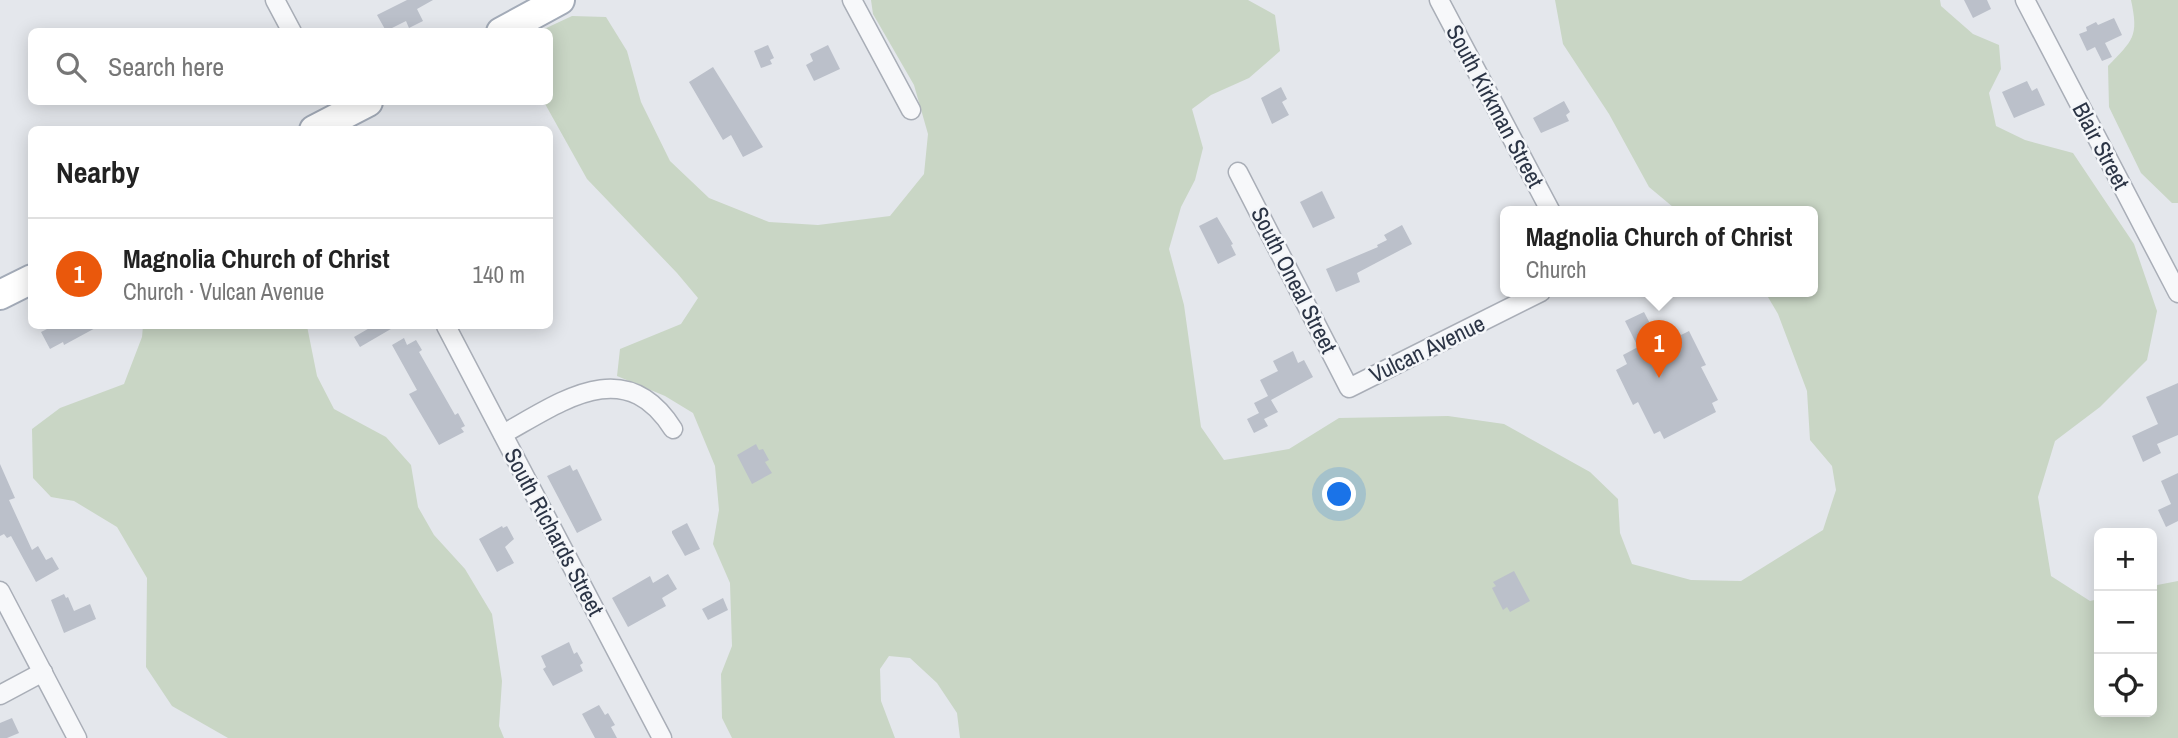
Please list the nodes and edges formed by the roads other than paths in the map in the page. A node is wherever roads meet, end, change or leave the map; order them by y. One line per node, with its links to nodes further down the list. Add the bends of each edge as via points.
1 (275, 0): 6 (street)
2 (559, 0): 7 (main road)
3 (852, 0): 9 (street)
4 (1439, 0): 12 (street, South Kirkman Street)
5 (2025, 0): 14 (street, Blair Street)
6 (290, 28)
7 (507, 28)
8 (362, 105): 10 (main road)
9 (911, 110)
10 (331, 120)
11 (1238, 172): 18 (street, South Oneal Street)
12 (1548, 206)
13 (28, 281): 15 (main road)
14 (2178, 293)
15 (0, 295)
16 (1532, 297): 18 (street, Vulcan Avenue)
17 (448, 329): 20 (street, South Richards Street)
18 (1349, 388)
19 (673, 429): 20 (street, via 647,399 611,387 573,396)
20 (503, 435): 25 (street, South Richards Street)
21 (0, 590): 22 (street)
22 (43, 672): 23 (street); 24 (street)
23 (0, 695)
24 (77, 738)
25 (662, 738)

